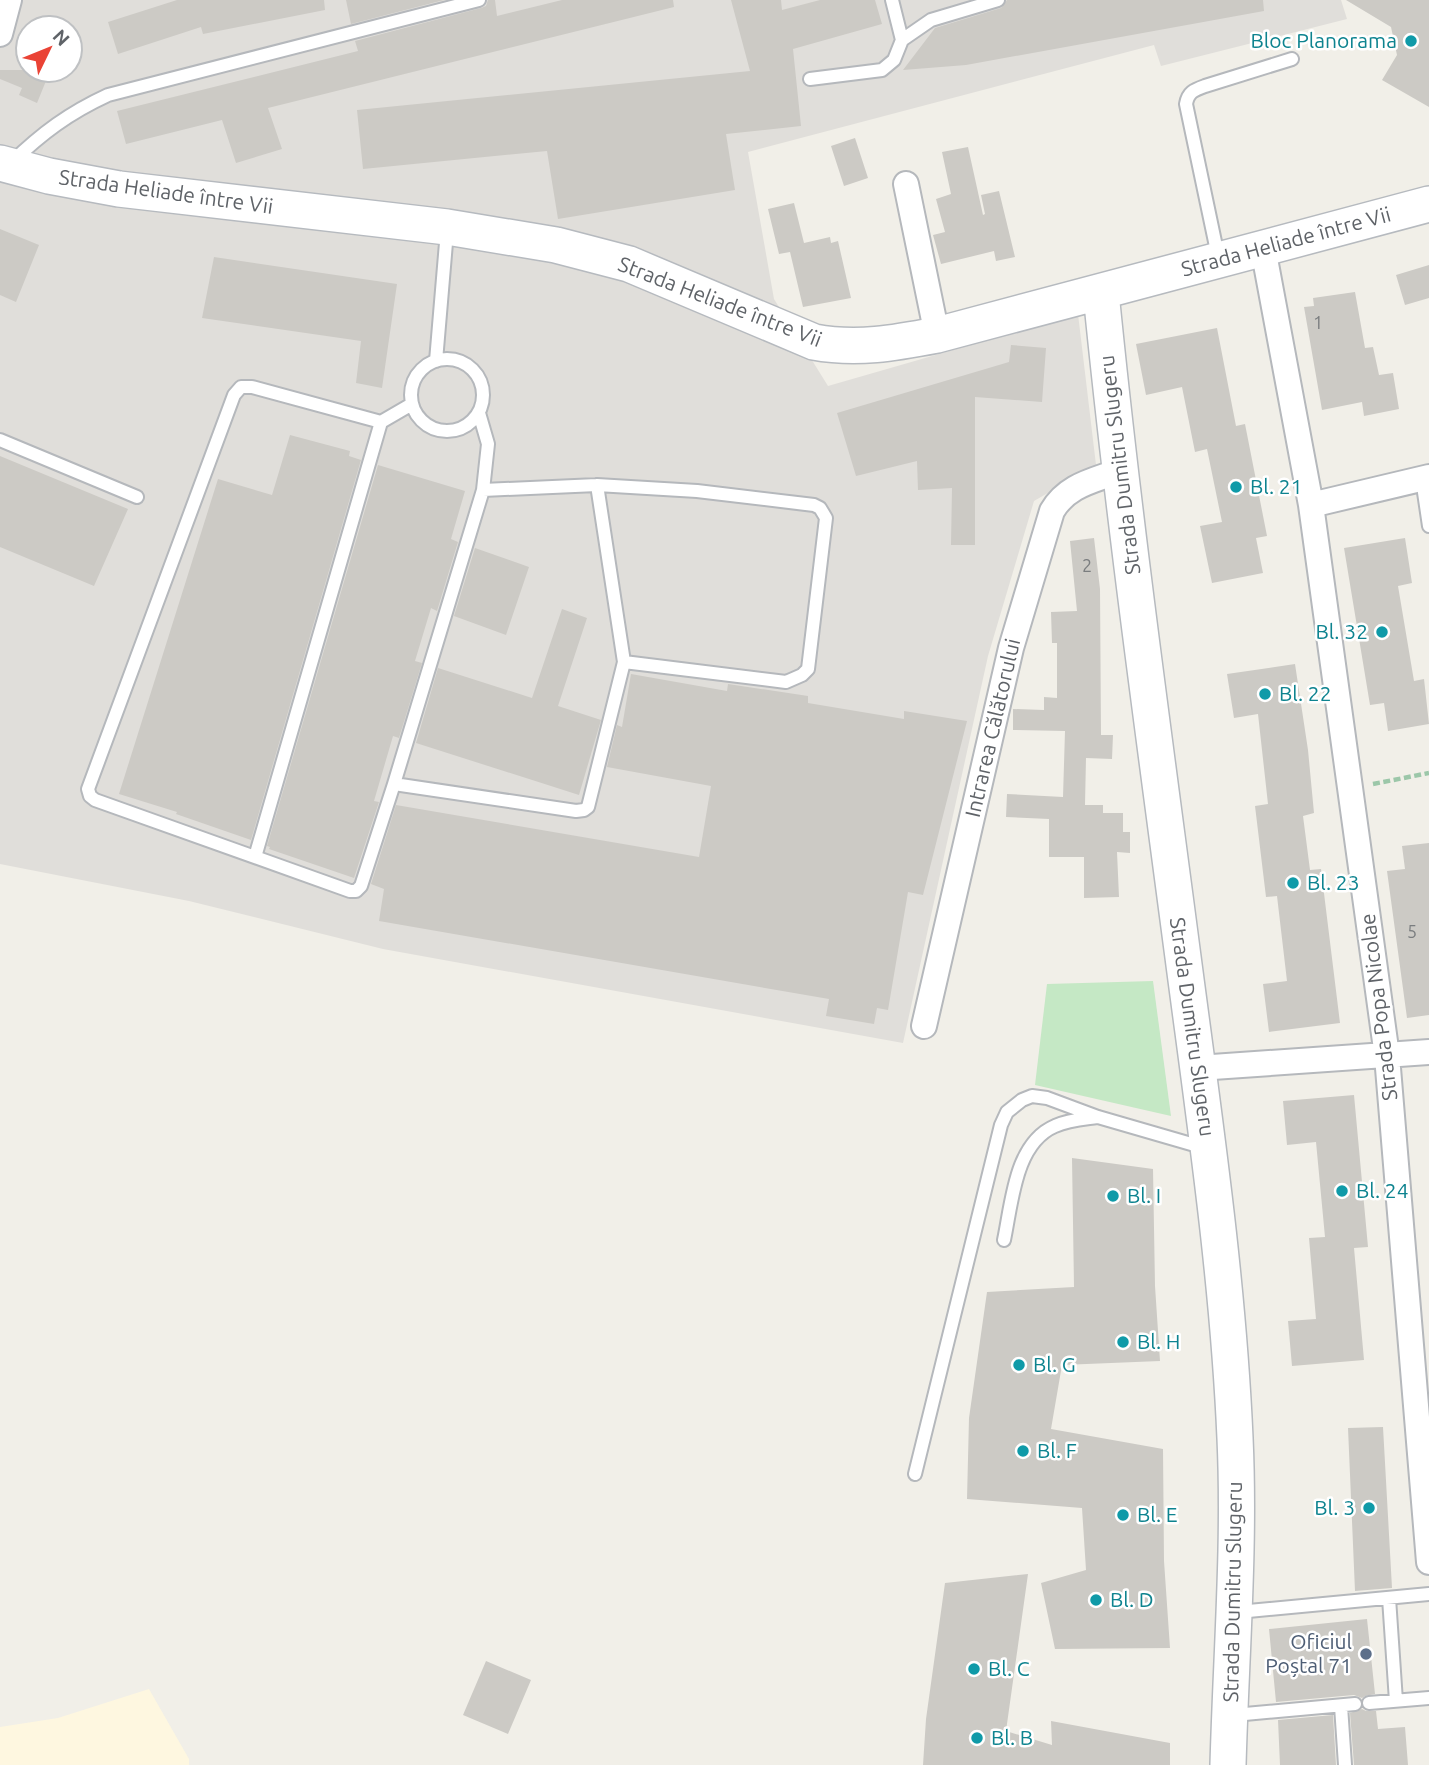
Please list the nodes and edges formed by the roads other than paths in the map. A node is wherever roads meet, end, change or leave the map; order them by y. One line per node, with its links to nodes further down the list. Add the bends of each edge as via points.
1 (9, 0): 5 (street)
2 (479, 0): 9 (lane, via 108,95 75,110)
3 (892, 0): 6 (lane)
4 (998, 0): 6 (lane, via 931,20)
5 (0, 34)
6 (902, 40): 8 (lane, via 894,60 881,70)
7 (1292, 59): 14 (lane, via 1187,96)
8 (810, 79)
9 (4, 164): 12 (main road, Strada Heliade între Vii, via 119,189)
10 (906, 184): 16 (street)
11 (1429, 204): 13 (main road, Strada Heliade între Vii)
12 (447, 227): 16 (main road, Strada Heliade între Vii, via 556,244 629,264 814,342 867,347); 17 (lane)
13 (1263, 248): 14 (main road, Strada Heliade între Vii); 27 (street, Strada Popa Nicolae)
14 (1219, 260): 15 (main road, Strada Heliade între Vii)
15 (1101, 293): 16 (main road, Strada Heliade între Vii); 22 (main road, Strada Dumitru Slugeru)
16 (937, 335)
17 (436, 361): 18 (lane, via 415,378); 19 (lane, via 450,359 475,372 482,385)
18 (412, 404): 19 (lane, via 418,417 442,431 463,427); 20 (lane)
19 (478, 413): 25 (lane, via 488,444)
20 (381, 422): 31 (lane); 31 (lane, via 252,387 242,387 234,395 88,789 96,800)
21 (0, 440): 26 (lane)
22 (1119, 471): 32 (street, Intrarea Călătorului, via 1073,488 1052,510 1011,648); 35 (main road, Strada Dumitru Slugeru)
23 (1425, 478): 27 (street); 28 (lane)
24 (597, 485): 25 (lane); 29 (lane); 29 (lane, via 808,503 826,517 808,668 802,675 786,682)
25 (483, 490): 30 (lane)
26 (138, 497)
27 (1311, 505): 34 (street, Strada Popa Nicolae)
28 (1429, 526)
29 (624, 662): 30 (lane, via 584,810)
30 (394, 784): 31 (lane, via 356,891)
31 (256, 857)
32 (924, 1026)
33 (1429, 1052): 34 (street)
34 (1387, 1056): 35 (street); 40 (street, Strada Popa Nicolae)
35 (1198, 1068): 37 (main road, Strada Dumitru Slugeru)
36 (1098, 1117): 37 (lane); 38 (lane, via 1055,1125 1030,1146); 39 (lane, via 1032,1096 1007,1112)
37 (1209, 1149): 44 (main road, Strada Dumitru Slugeru, via 1235,1427)
38 (1004, 1240)
39 (915, 1474)
40 (1427, 1514): 41 (street, Strada Popa Nicolae)
41 (1429, 1562)
42 (1429, 1594): 43 (lane)
43 (1390, 1598): 44 (lane); 46 (lane)
44 (1233, 1613): 50 (main road, Strada Dumitru Slugeru)
45 (1429, 1698): 46 (lane)
46 (1396, 1701): 47 (lane)
47 (1369, 1703)
48 (1355, 1704): 49 (lane)
49 (1340, 1706): 50 (lane); 52 (lane)
50 (1230, 1716): 51 (main road, Strada Dumitru Slugeru)
51 (1228, 1765)
52 (1345, 1765)

